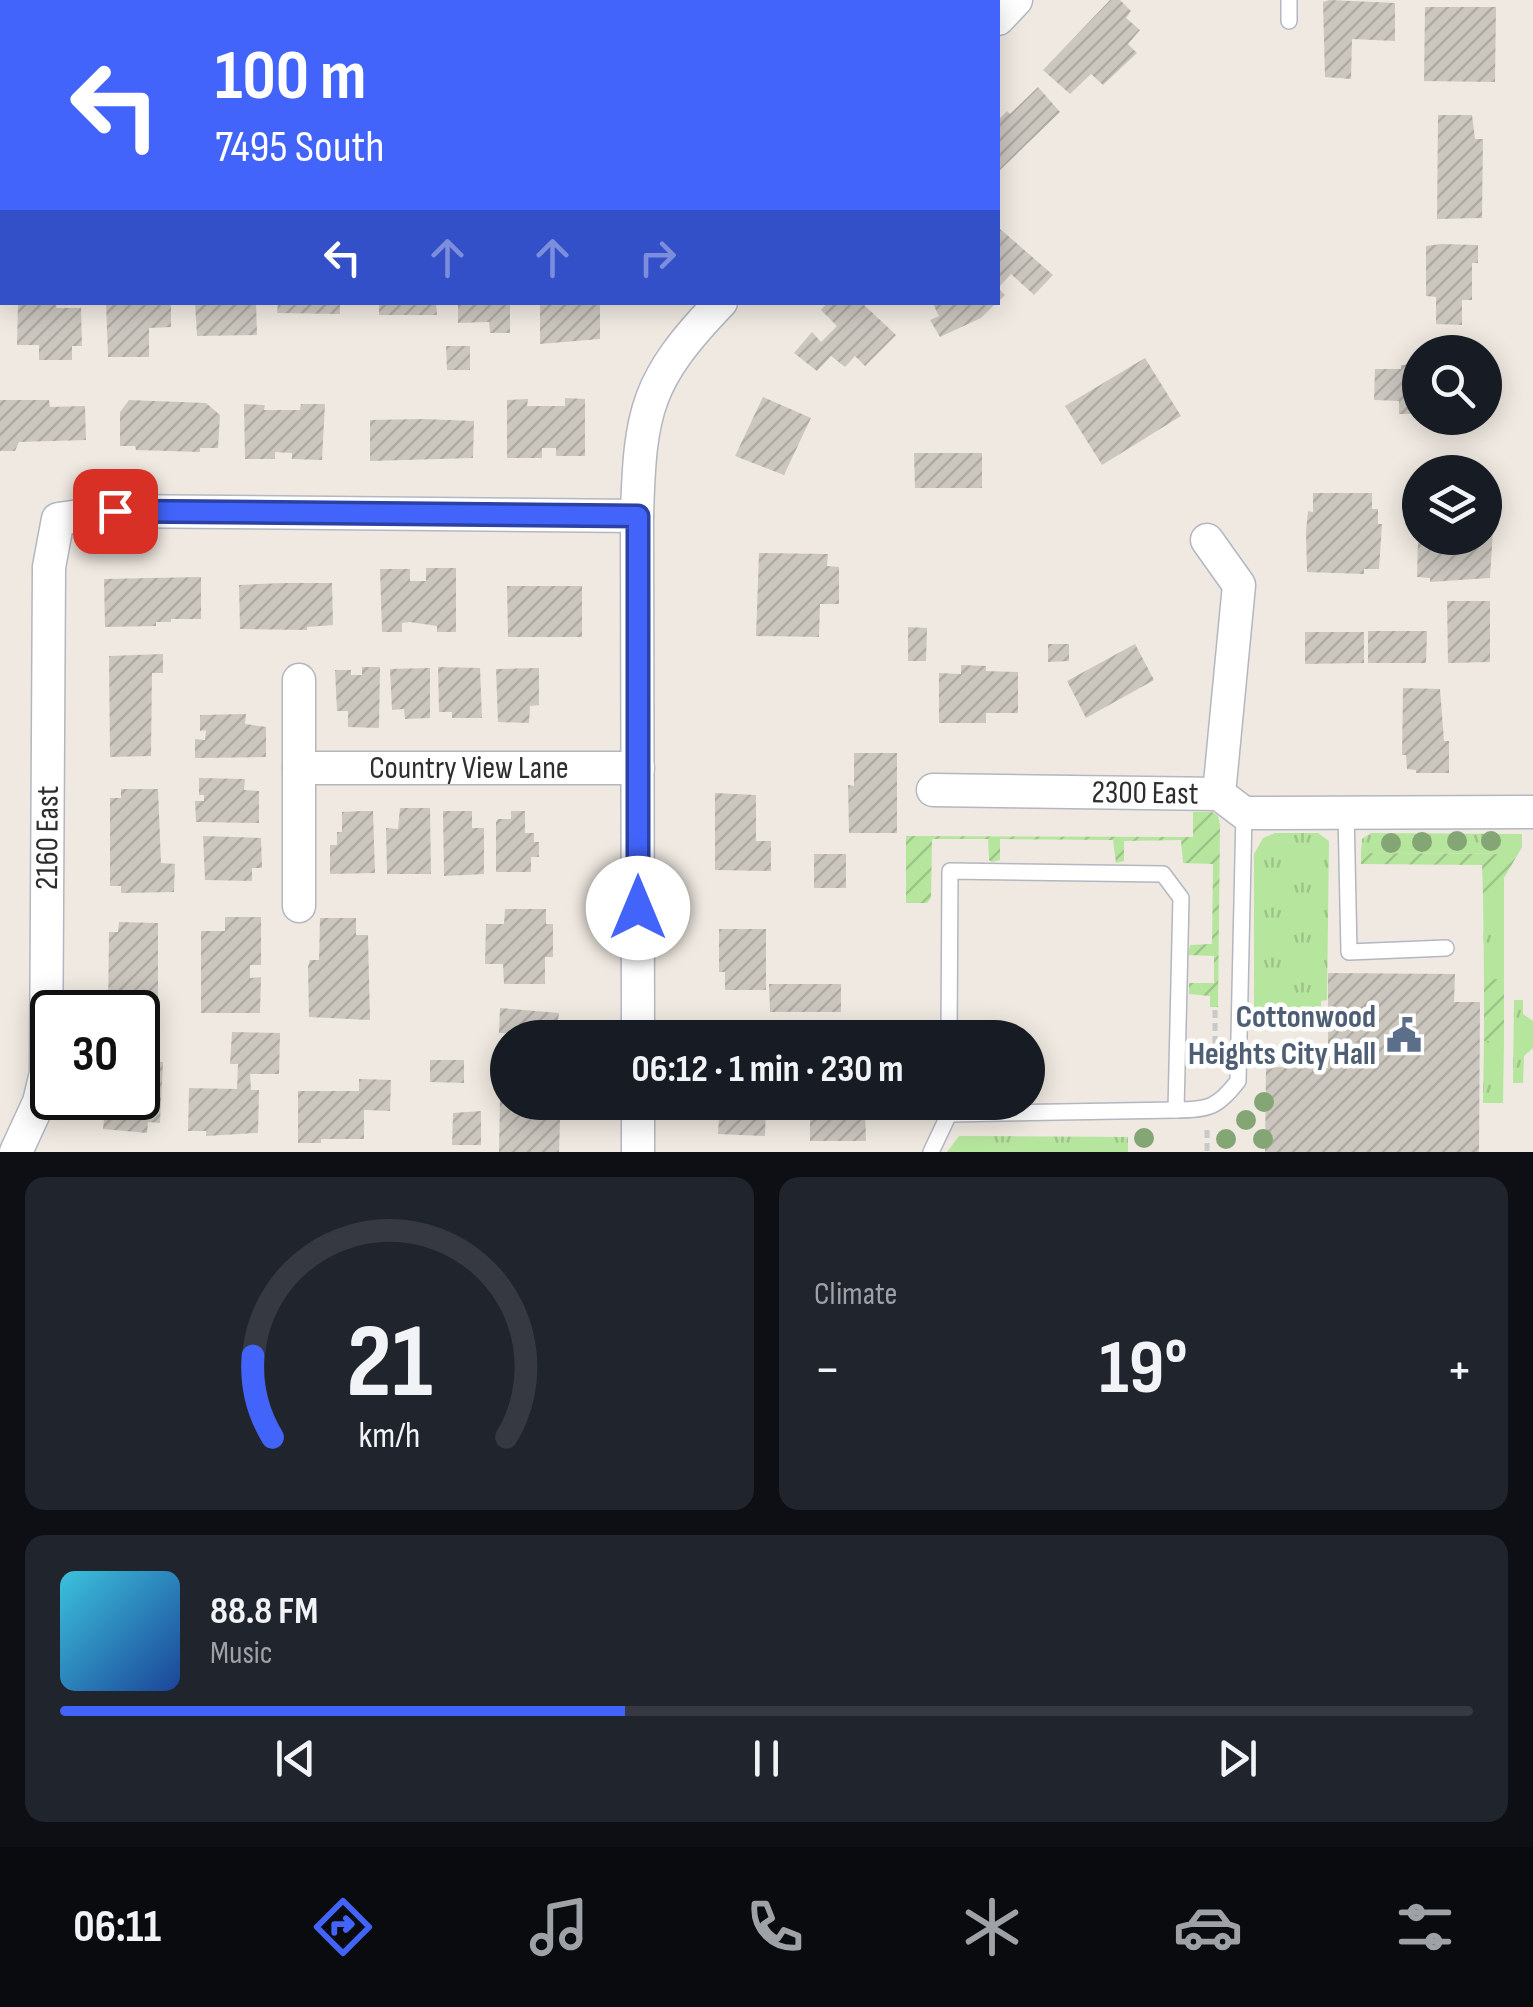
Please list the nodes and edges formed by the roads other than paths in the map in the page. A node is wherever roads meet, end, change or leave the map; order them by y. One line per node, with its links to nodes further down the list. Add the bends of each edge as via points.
1 (1289, 0): 2 (lane)
2 (1289, 21)
3 (699, 310): 4 (street, via 648,406)
4 (638, 516): 8 (street); 21 (street, 2160 East, via 115,511 58,519 48,566 46,1073)
5 (1207, 540): 10 (street, via 1239,585)
6 (299, 680): 7 (street)
7 (299, 768): 8 (street, Country View Lane); 13 (street)
8 (638, 768): 15 (street)
9 (932, 790): 10 (street, 2300 East)
10 (1232, 803): 11 (street, 2300 East); 18 (lane, via 1238,1080 1205,1110)
11 (1346, 812): 12 (street, 2300 East); 14 (lane, via 1349,952)
12 (1533, 812)
13 (299, 906)
14 (1446, 948)
15 (638, 1020)
16 (949, 1020): 18 (lane, via 950,870 1163,874 1181,898)
17 (1045, 1109): 18 (lane)
18 (1176, 1110)
19 (638, 1120): 22 (street)
20 (944, 1120): 23 (lane)
21 (16, 1152)
22 (638, 1152)
23 (931, 1152)

